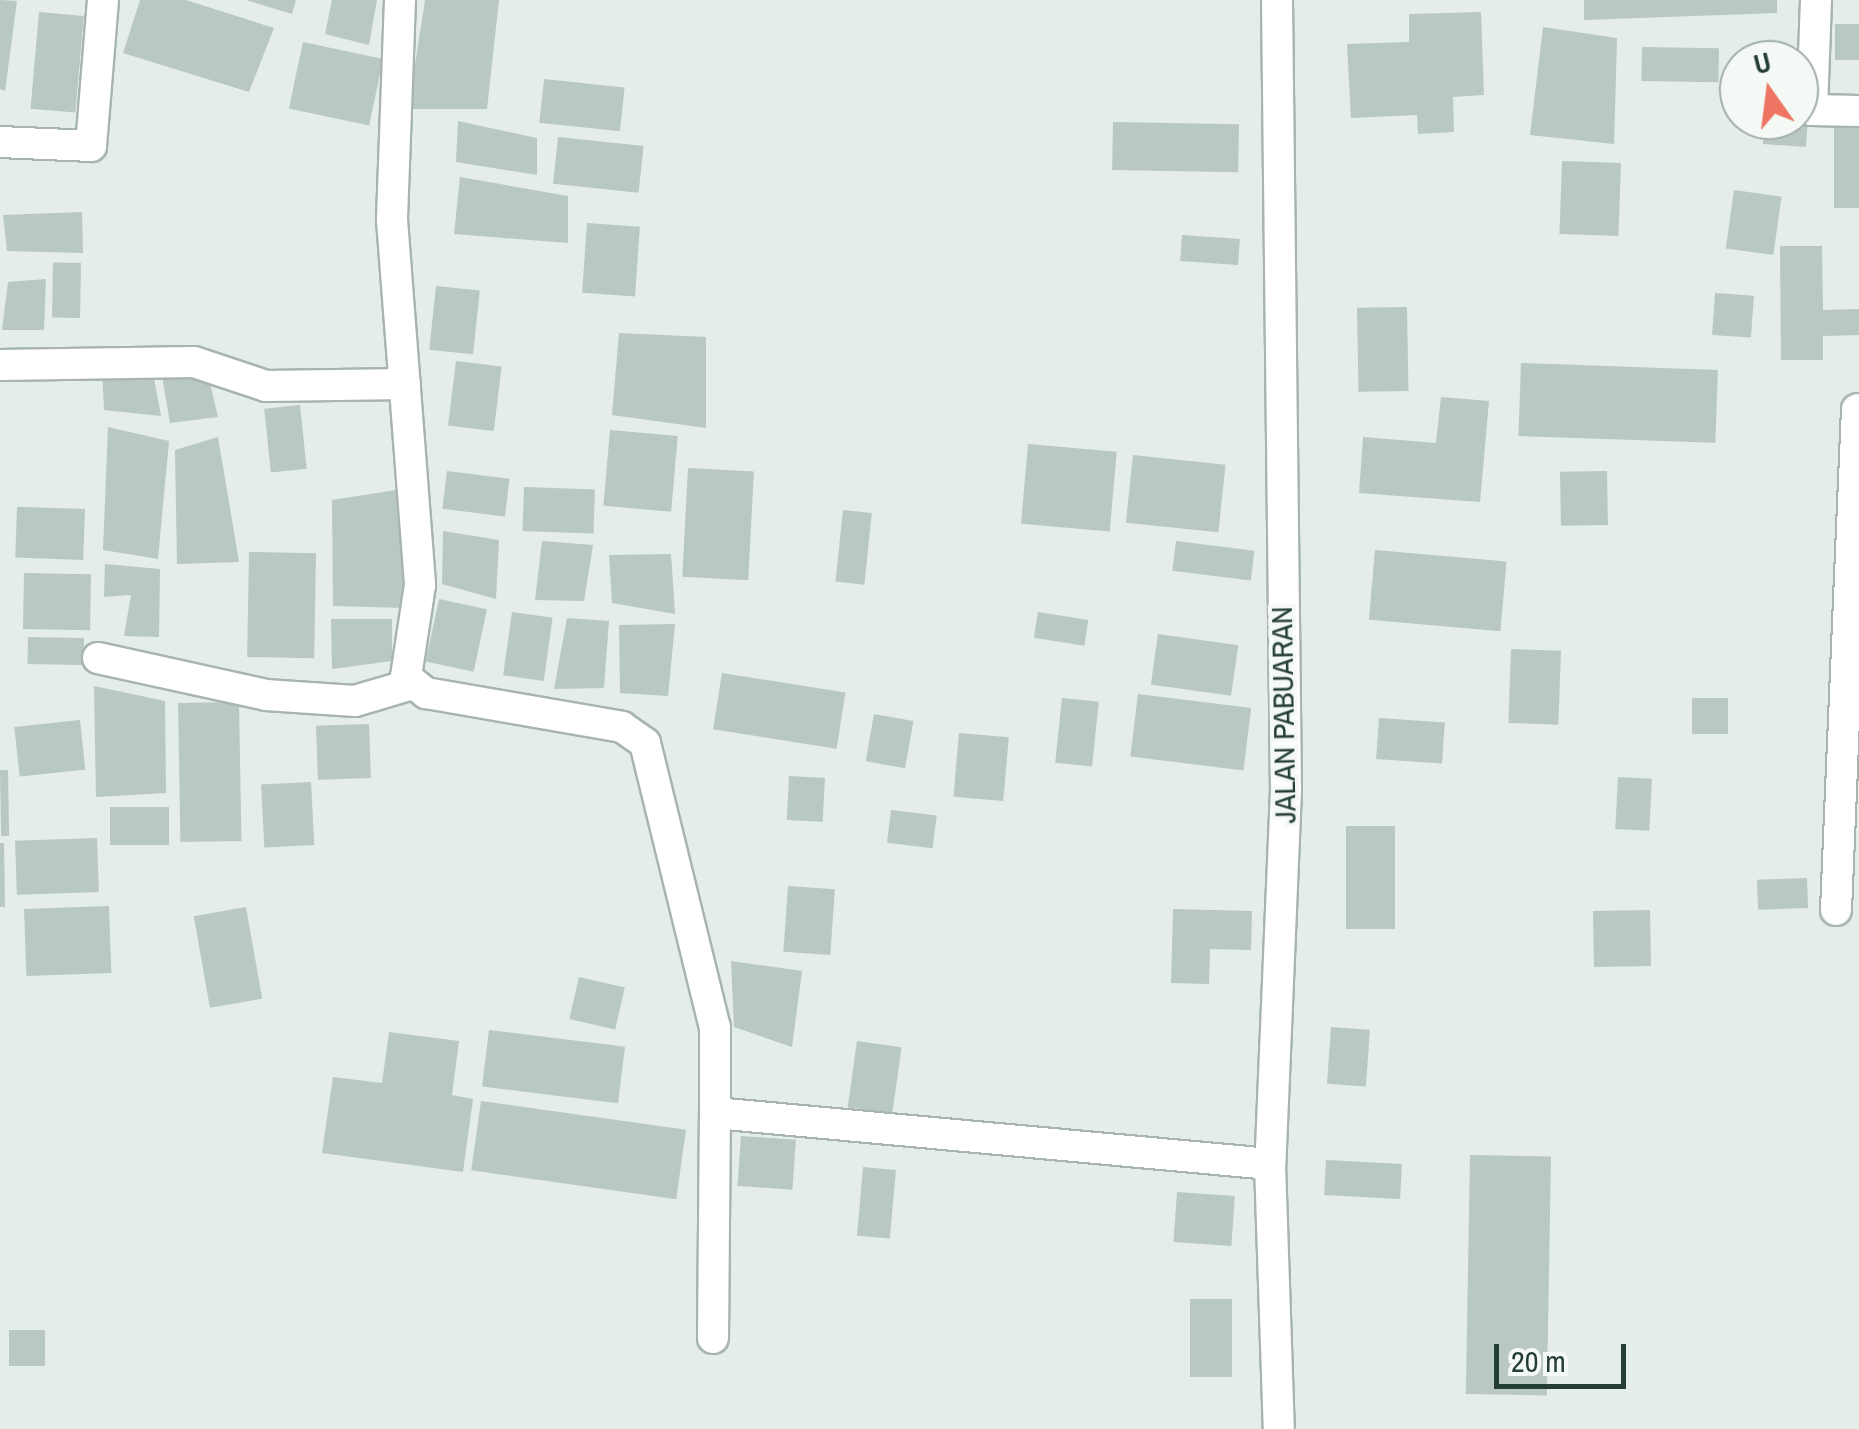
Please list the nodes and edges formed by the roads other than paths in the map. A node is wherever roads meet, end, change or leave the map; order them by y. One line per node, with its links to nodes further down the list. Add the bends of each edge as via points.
1 (103, 0): 6 (street, via 91,146)
2 (400, 0): 8 (street, via 392,220)
3 (1278, 0): 15 (street, JALAN PABUARAN, via 1286,790)
4 (1816, 0): 5 (street, via 1812,110)
5 (1859, 111)
6 (0, 142)
7 (0, 365): 8 (street, via 194,362 266,386)
8 (405, 384): 11 (street, via 420,585)
9 (1857, 409): 12 (street)
10 (98, 658): 11 (street, via 266,695 355,701)
11 (409, 685): 14 (street, via 622,726 645,742 715,1027)
12 (1848, 781): 13 (street)
13 (1836, 910)
14 (715, 1113): 15 (street); 16 (street)
15 (1270, 1164): 17 (street, JALAN PABUARAN)
16 (714, 1338)
17 (1279, 1429)

